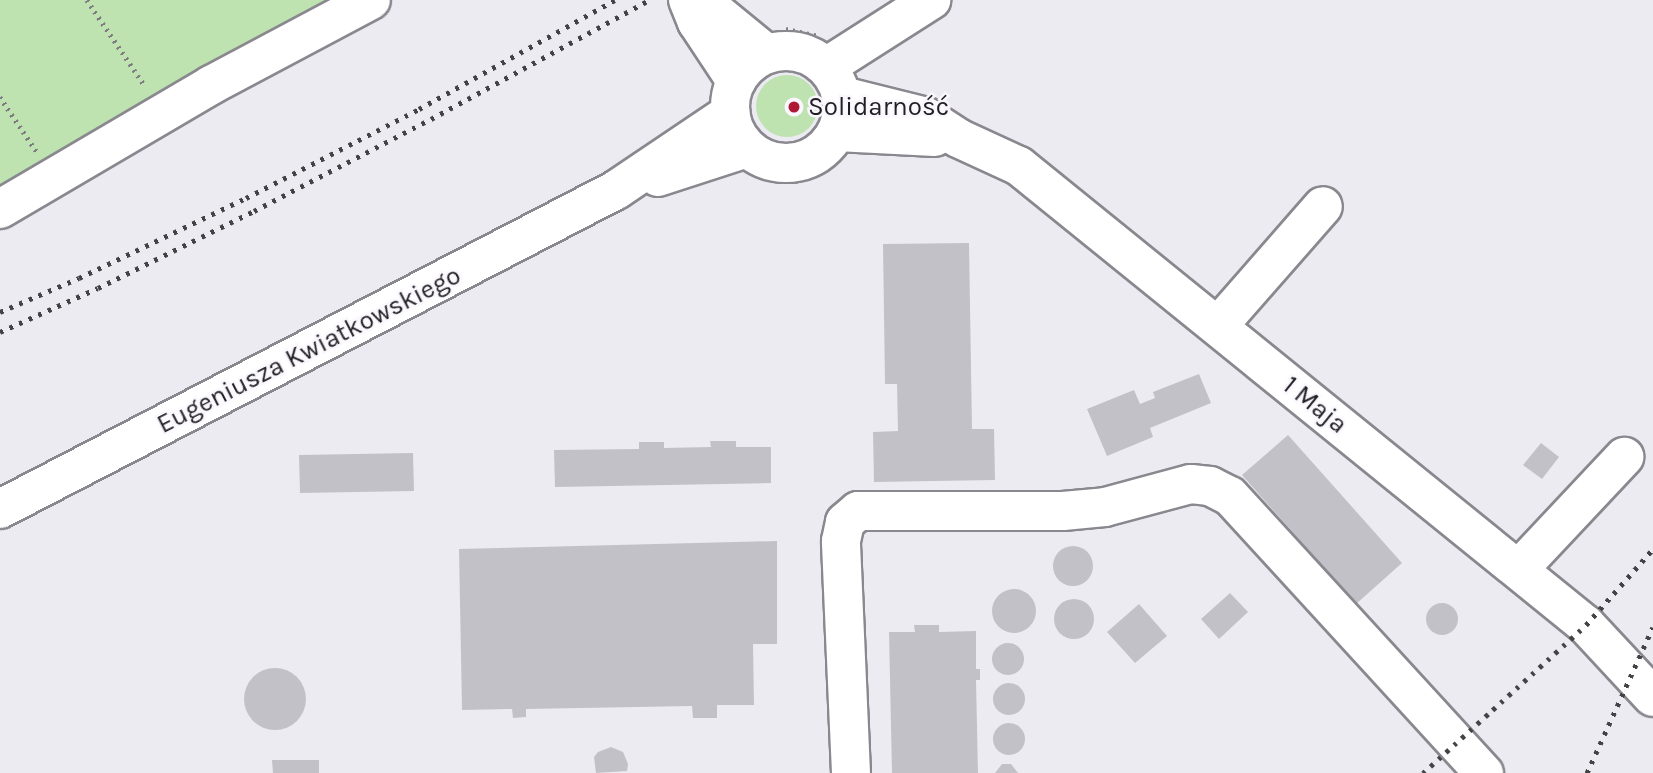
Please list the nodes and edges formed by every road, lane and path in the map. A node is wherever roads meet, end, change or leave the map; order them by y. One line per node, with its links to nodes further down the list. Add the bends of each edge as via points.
1 (87, 0): 9 (path)
2 (371, 0): 9 (street)
3 (690, 0): 5 (street, via 712,9); 7 (street)
4 (931, 0): 8 (street)
5 (766, 54): 7 (street, Eugeniusza Kwiatkowskiego, via 754,60); 8 (street, via 794,51 807,55)
6 (0, 97): 11 (path)
7 (733, 97): 10 (street, via 733,126); 12 (street, Eugeniusza Kwiatkowskiego)
8 (836, 113): 10 (street, via 827,147 813,157 796,163); 10 (path, via 816,175 774,180); 15 (street, 1 Maja, via 958,138 1019,166)
9 (163, 114): 11 (street)
10 (749, 160): 12 (street, Eugeniusza Kwiatkowskiego)
11 (55, 178): 14 (street)
12 (616, 190): 17 (street, Eugeniusza Kwiatkowskiego)
13 (1323, 206): 15 (street)
14 (0, 209)
15 (1218, 326): 18 (street, 1 Maja)
16 (1624, 457): 18 (street)
17 (0, 509)
18 (1519, 569): 19 (street, 1 Maja, via 1586,625)
19 (1653, 697)
20 (851, 773): 21 (street, via 841,541 845,523 858,512 1105,507 1191,484 1210,486 1230,496)
21 (1484, 773)

